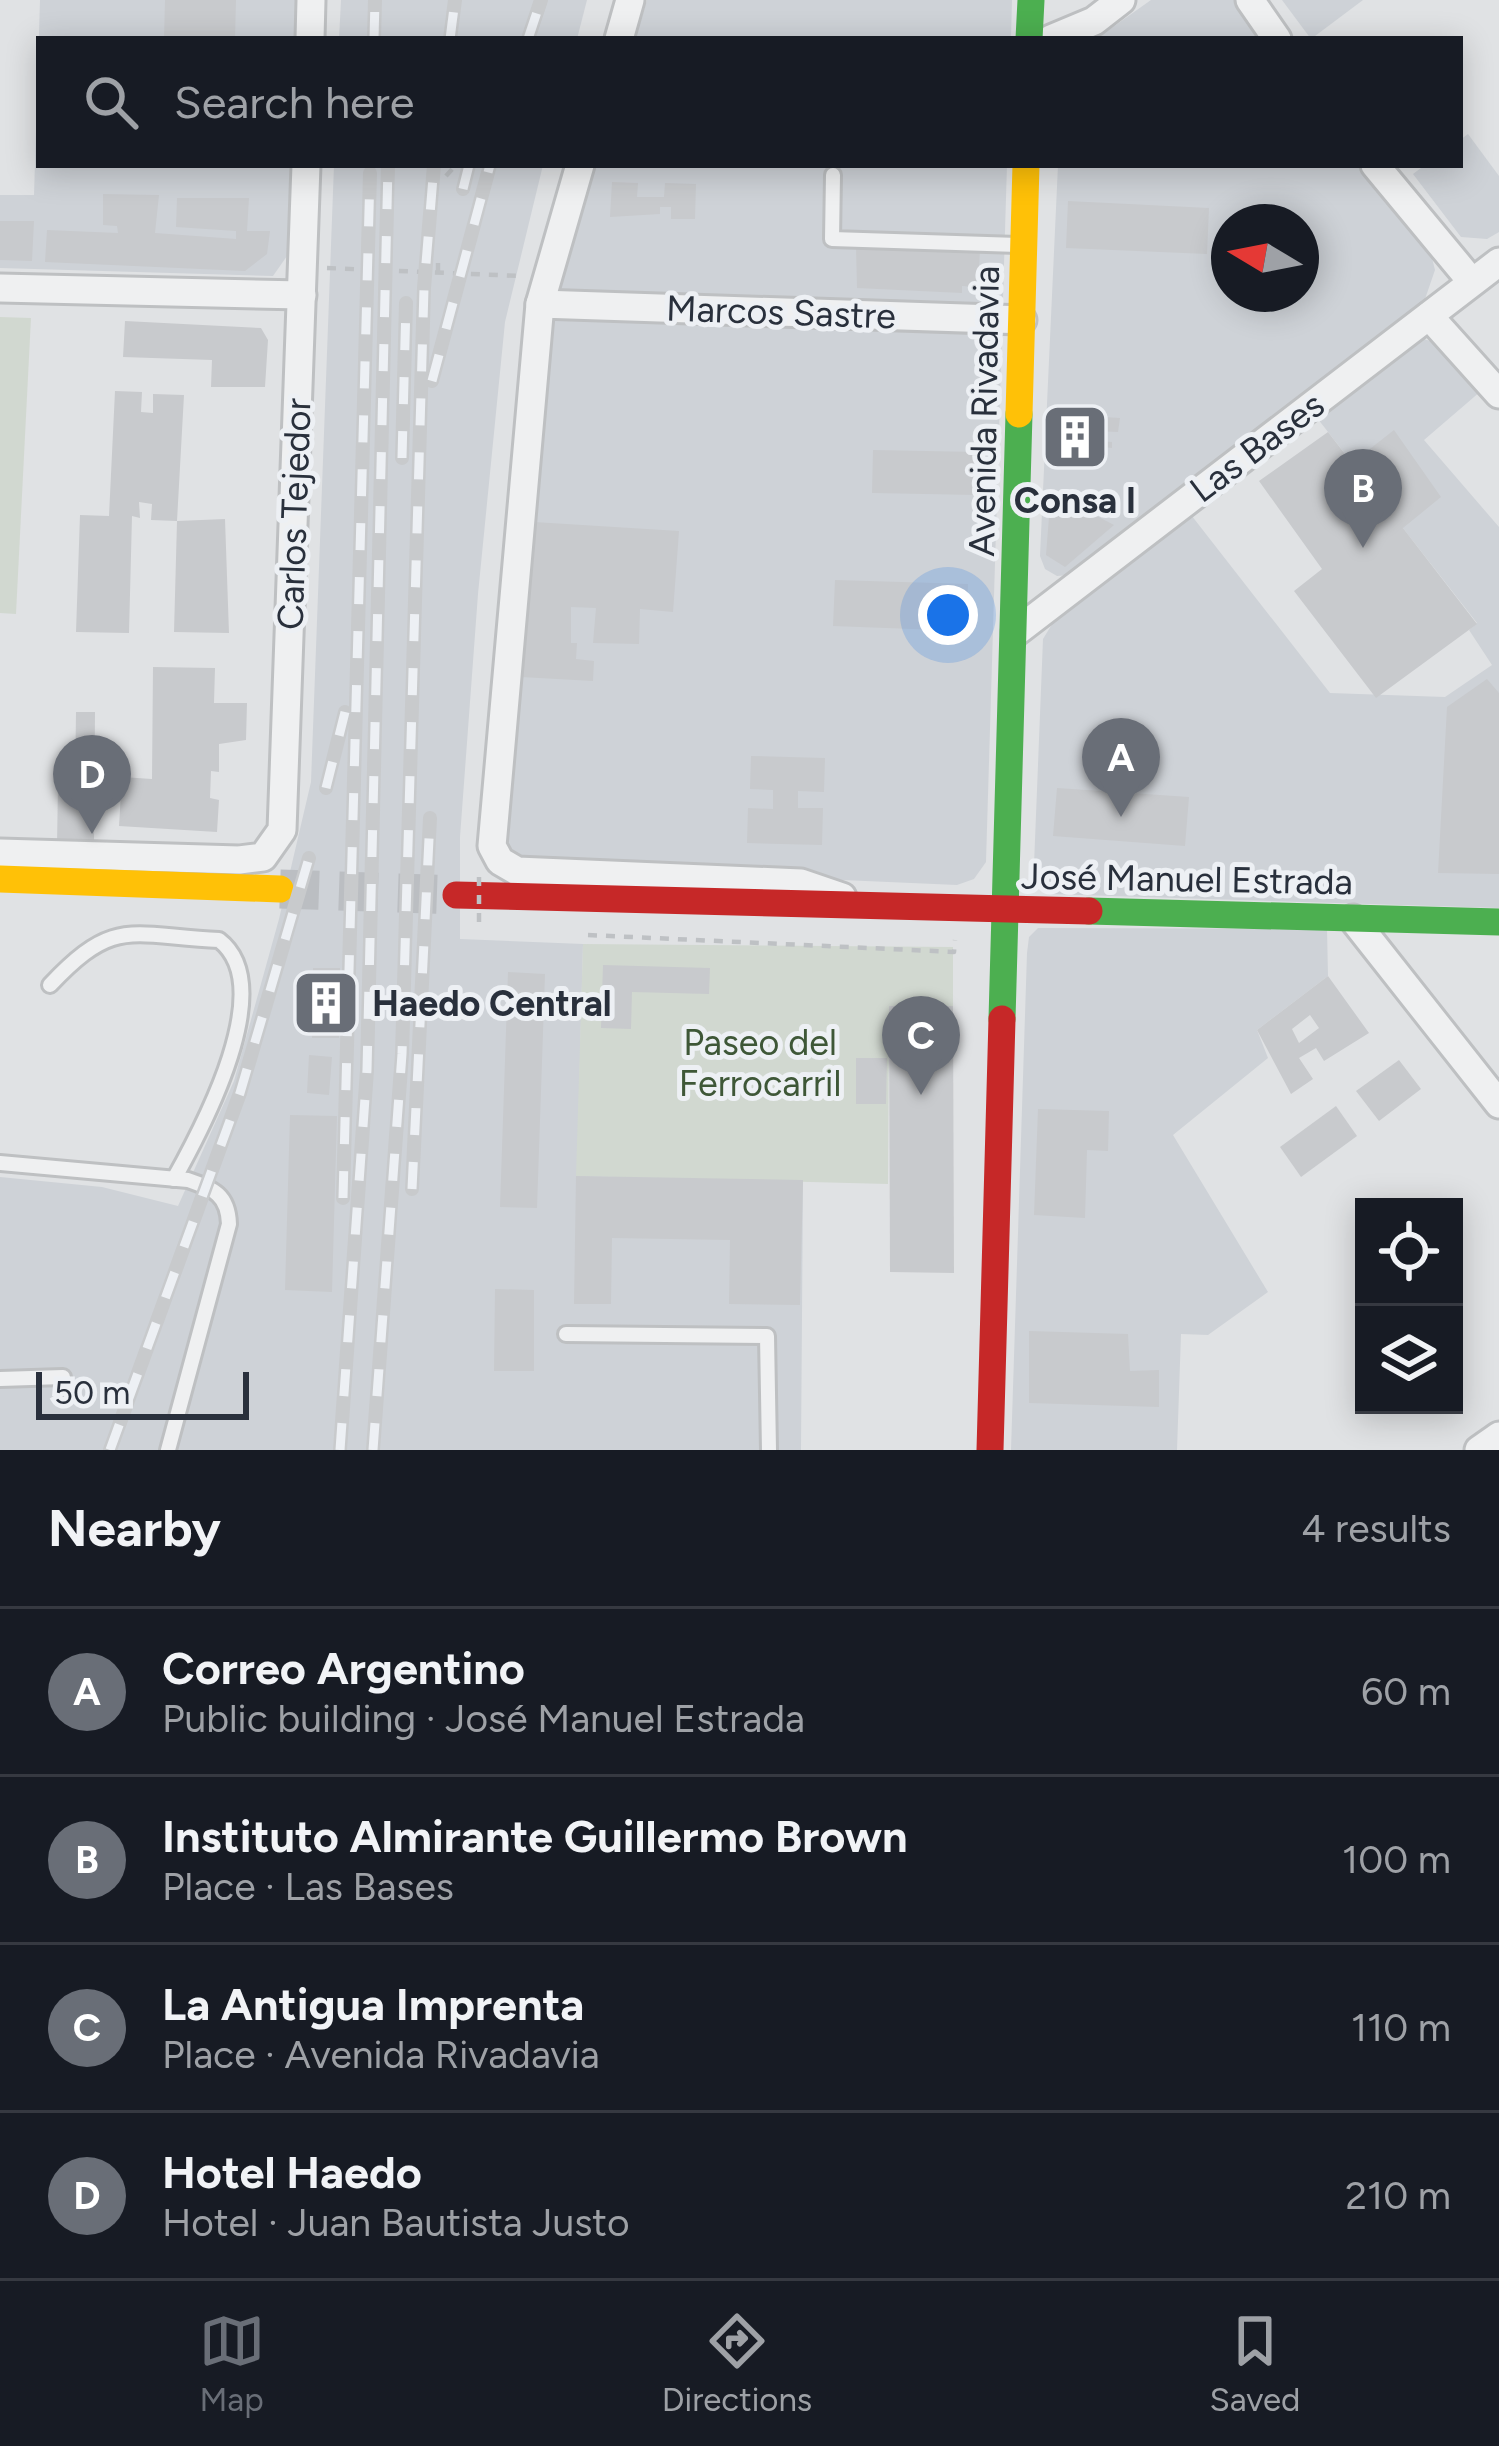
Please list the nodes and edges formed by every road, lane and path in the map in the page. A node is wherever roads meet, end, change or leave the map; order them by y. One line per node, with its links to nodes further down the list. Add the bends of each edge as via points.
1 (311, 0): 6 (street)
2 (630, 0): 7 (street)
3 (1031, 0): 8 (street)
4 (1121, 0): 9 (street)
5 (1250, 0): 10 (street)
6 (310, 36)
7 (620, 36)
8 (1029, 36)
9 (1058, 36)
10 (1275, 36)
11 (306, 168): 23 (street, Carlos Tejedor)
12 (454, 168): 16 (path)
13 (579, 168): 20 (street)
14 (1026, 168): 18 (street, Avenida Rivadavia)
15 (1378, 168): 24 (street)
16 (446, 176)
17 (833, 176): 18 (lane, via 832,239)
18 (1024, 245): 28 (street, Avenida Rivadavia)
19 (438, 257): 22 (path)
20 (551, 259): 22 (path, via 527,256 522,276); 26 (street)
21 (1499, 262): 24 (street, Las Bases)
22 (438, 272): 23 (path)
23 (303, 281): 25 (street); 31 (street, Carlos Tejedor, via 282,830 263,857)
24 (1472, 282): 27 (street, Las Bases)
25 (0, 288)
26 (540, 304): 28 (street, Marcos Sastre); 32 (street)
27 (1429, 316): 29 (street); 30 (street, Las Bases)
28 (1022, 320): 30 (street, Avenida Rivadavia)
29 (1499, 394)
30 (1016, 632): 38 (street, Avenida Rivadavia)
31 (0, 853)
32 (489, 869): 36 (street, José Manuel Estrada, via 801,883); 41 (path, bridge)
33 (0, 879): 34 (street)
34 (280, 889)
35 (456, 896): 36 (street, José Manuel Estrada)
36 (874, 908): 37 (street, José Manuel Estrada)
37 (956, 910): 38 (street, José Manuel Estrada); 42 (path, via 954,952)
38 (1005, 911): 39 (street, José Manuel Estrada); 53 (street, Avenida Rivadavia)
39 (1353, 919): 40 (street, José Manuel Estrada); 44 (street)
40 (1499, 922)
41 (479, 927)
42 (574, 934)
43 (50, 985): 46 (lane, via 107,935 218,940 237,958 241,996 228,1063)
44 (1499, 1104)
45 (0, 1163): 46 (lane)
46 (174, 1179): 51 (lane, via 218,1191 230,1224)
47 (566, 1334): 52 (lane, via 767,1336)
48 (63, 1377): 49 (lane)
49 (0, 1379)
50 (1499, 1436): 54 (street)
51 (168, 1450)
52 (769, 1450)
53 (990, 1450)
54 (1480, 1450)

